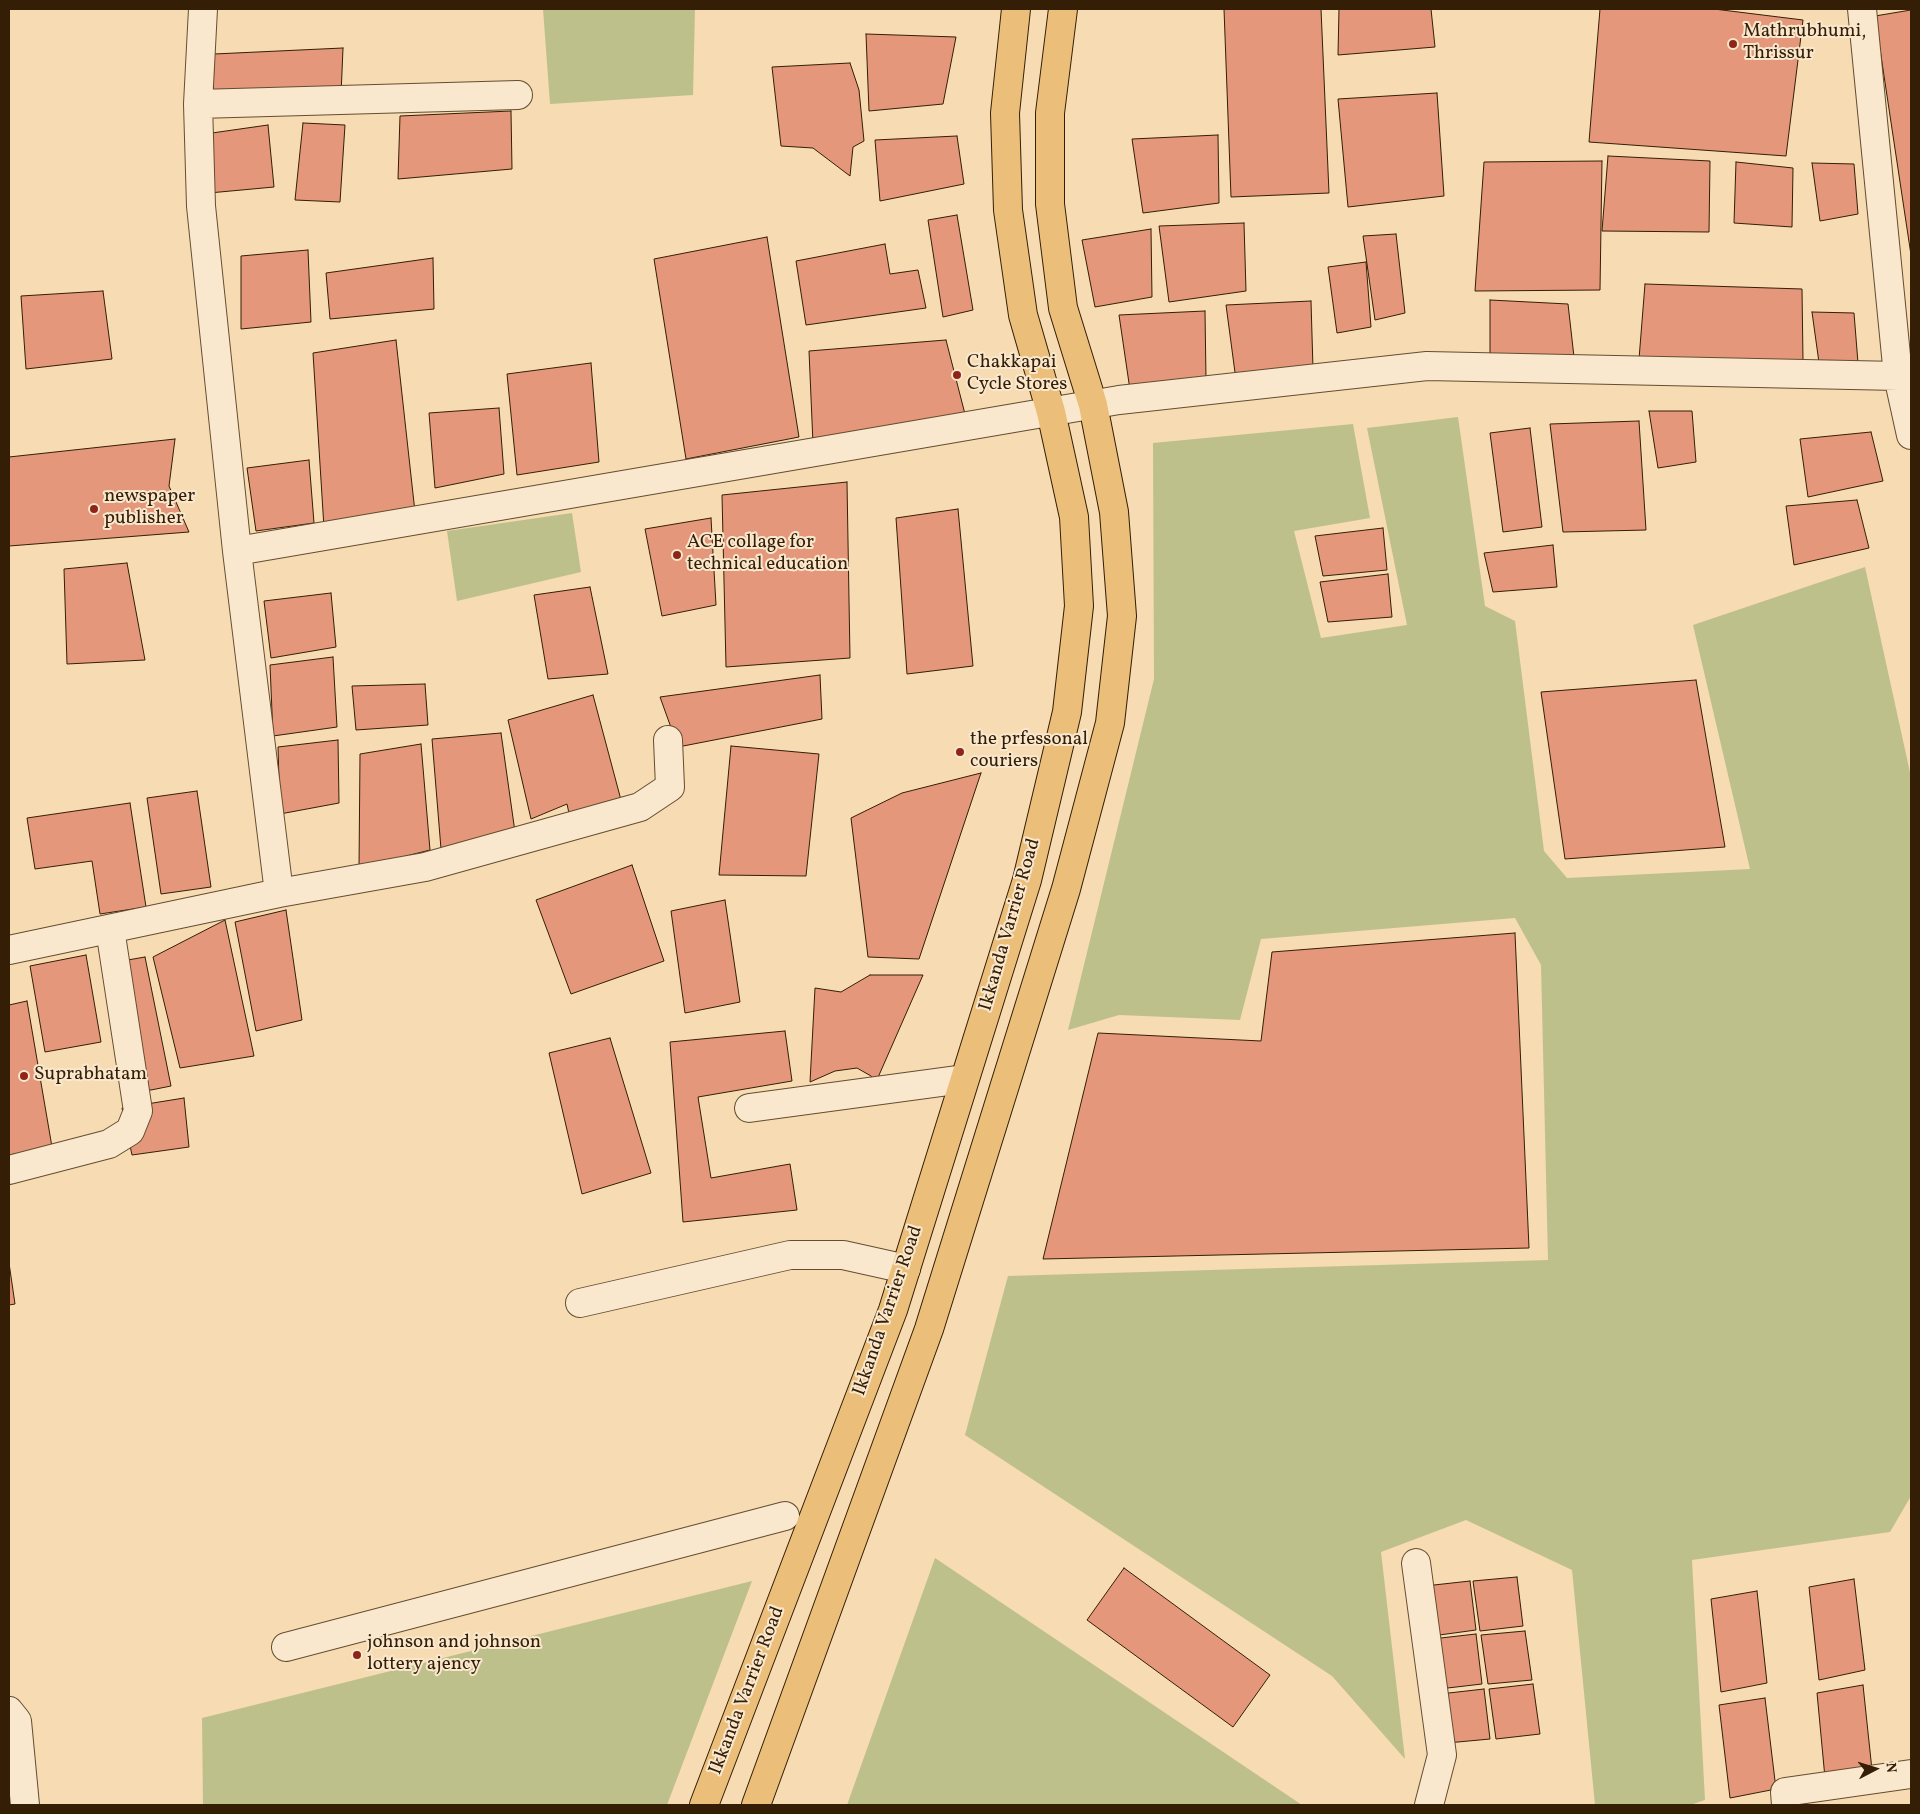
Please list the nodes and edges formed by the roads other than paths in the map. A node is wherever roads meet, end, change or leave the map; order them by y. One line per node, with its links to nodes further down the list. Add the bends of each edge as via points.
1 (203, 9): 6 (street)
2 (1016, 9): 9 (main road, Ikkanda Varrier Road, via 1005,112 1008,210 1023,315)
3 (1063, 9): 8 (main road, via 1050,113 1050,204 1063,308)
4 (1862, 9): 7 (street)
5 (518, 96): 6 (street)
6 (198, 104): 11 (street, via 201,206)
7 (1898, 376): 8 (street, via 1427,366); 10 (street)
8 (1092, 405): 9 (street); 28 (main road, via 1114,512 1122,616 1110,723 1066,889 929,1329)
9 (1051, 412): 11 (street); 16 (main road, Ikkanda Varrier Road, via 1074,517 1079,606 1067,712 1027,880)
10 (1911, 435)
11 (237, 550): 13 (street)
12 (668, 740): 13 (street, via 670,787 640,807 425,867)
13 (278, 893): 14 (street)
14 (110, 929): 15 (street); 18 (street, via 138,1111 130,1131 109,1144)
15 (9, 950)
16 (964, 1079): 17 (street); 19 (main road, Ikkanda Varrier Road)
17 (749, 1108)
18 (9, 1170)
19 (906, 1269): 20 (street, via 843,1255 790,1255); 27 (main road, Ikkanda Varrier Road)
20 (580, 1303)
21 (785, 1516): 23 (street)
22 (1416, 1564): 29 (street, via 1442,1755)
23 (286, 1646)
24 (9, 1711): 26 (street, via 17,1721)
25 (1911, 1774): 30 (street, via 1785,1792)
26 (25, 1805)
27 (704, 1805)
28 (756, 1805)
29 (1429, 1805)
30 (1786, 1805)

